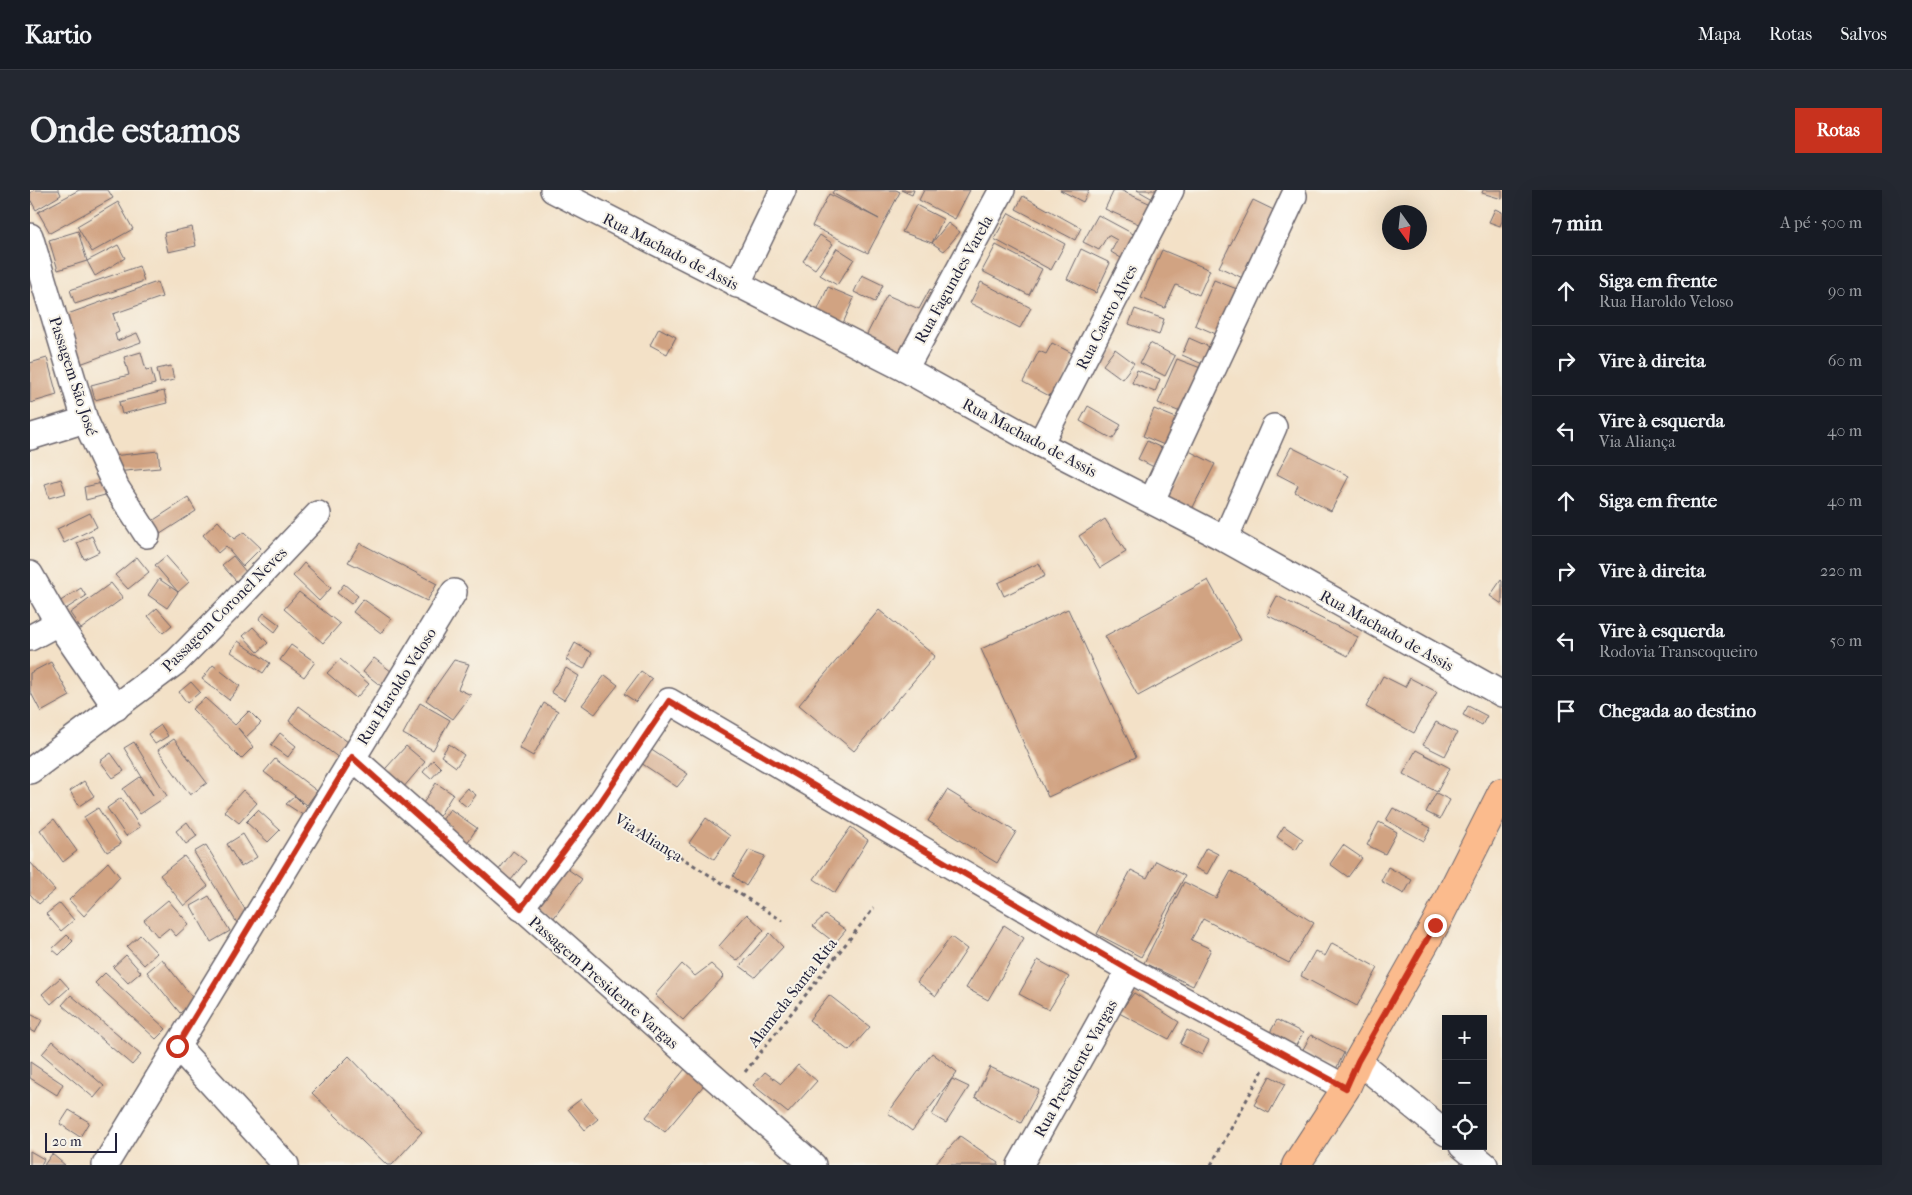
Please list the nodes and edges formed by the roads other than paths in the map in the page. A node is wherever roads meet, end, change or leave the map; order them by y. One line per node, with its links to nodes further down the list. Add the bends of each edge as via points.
1 (783, 190): 7 (street)
2 (1002, 190): 8 (street, Rua Fagundes Varela)
3 (1171, 190): 12 (street, Rua Castro Alves)
4 (556, 191): 7 (street, Rua Machado de Assis)
5 (1294, 196): 13 (street)
6 (30, 236): 9 (street, Passagem São José)
7 (737, 285): 8 (street, Rua Machado de Assis)
8 (904, 369): 12 (street, Rua Machado de Assis)
9 (85, 420): 11 (street); 15 (street, Passagem São José, via 116,487)
10 (1274, 427): 16 (street)
11 (30, 438)
12 (1040, 444): 13 (street, Rua Machado de Assis)
13 (1152, 500): 16 (street, Rua Machado de Assis)
14 (318, 514): 22 (street, Passagem Coronel Neves, via 176,662)
15 (147, 535)
16 (1225, 539): 21 (street, Rua Machado de Assis)
17 (30, 574): 19 (street)
18 (454, 592): 23 (street, Rua Haroldo Veloso)
19 (58, 623): 20 (street); 22 (street)
20 (30, 638)
21 (1502, 694)
22 (116, 708): 24 (street, Passagem Coronel Neves)
23 (352, 757): 26 (street, Passagem Presidente Vargas); 28 (street, Rua Haroldo Veloso)
24 (30, 771)
25 (1502, 792): 29 (main road, via 1435,925)
26 (521, 908): 27 (street, Via Aliança, via 598,806 669,701); 35 (street, Passagem Presidente Vargas)
27 (1129, 970): 30 (street); 36 (street, Rua Presidente Vargas)
28 (177, 1046): 33 (street, Rua Haroldo Veloso); 34 (street)
29 (1358, 1061): 30 (main road); 31 (street)
30 (1346, 1088): 37 (main road)
31 (1442, 1130)
32 (1467, 1150): 38 (street)
33 (105, 1165)
34 (286, 1165)
35 (813, 1165)
36 (1020, 1165)
37 (1296, 1165)
38 (1485, 1165)

